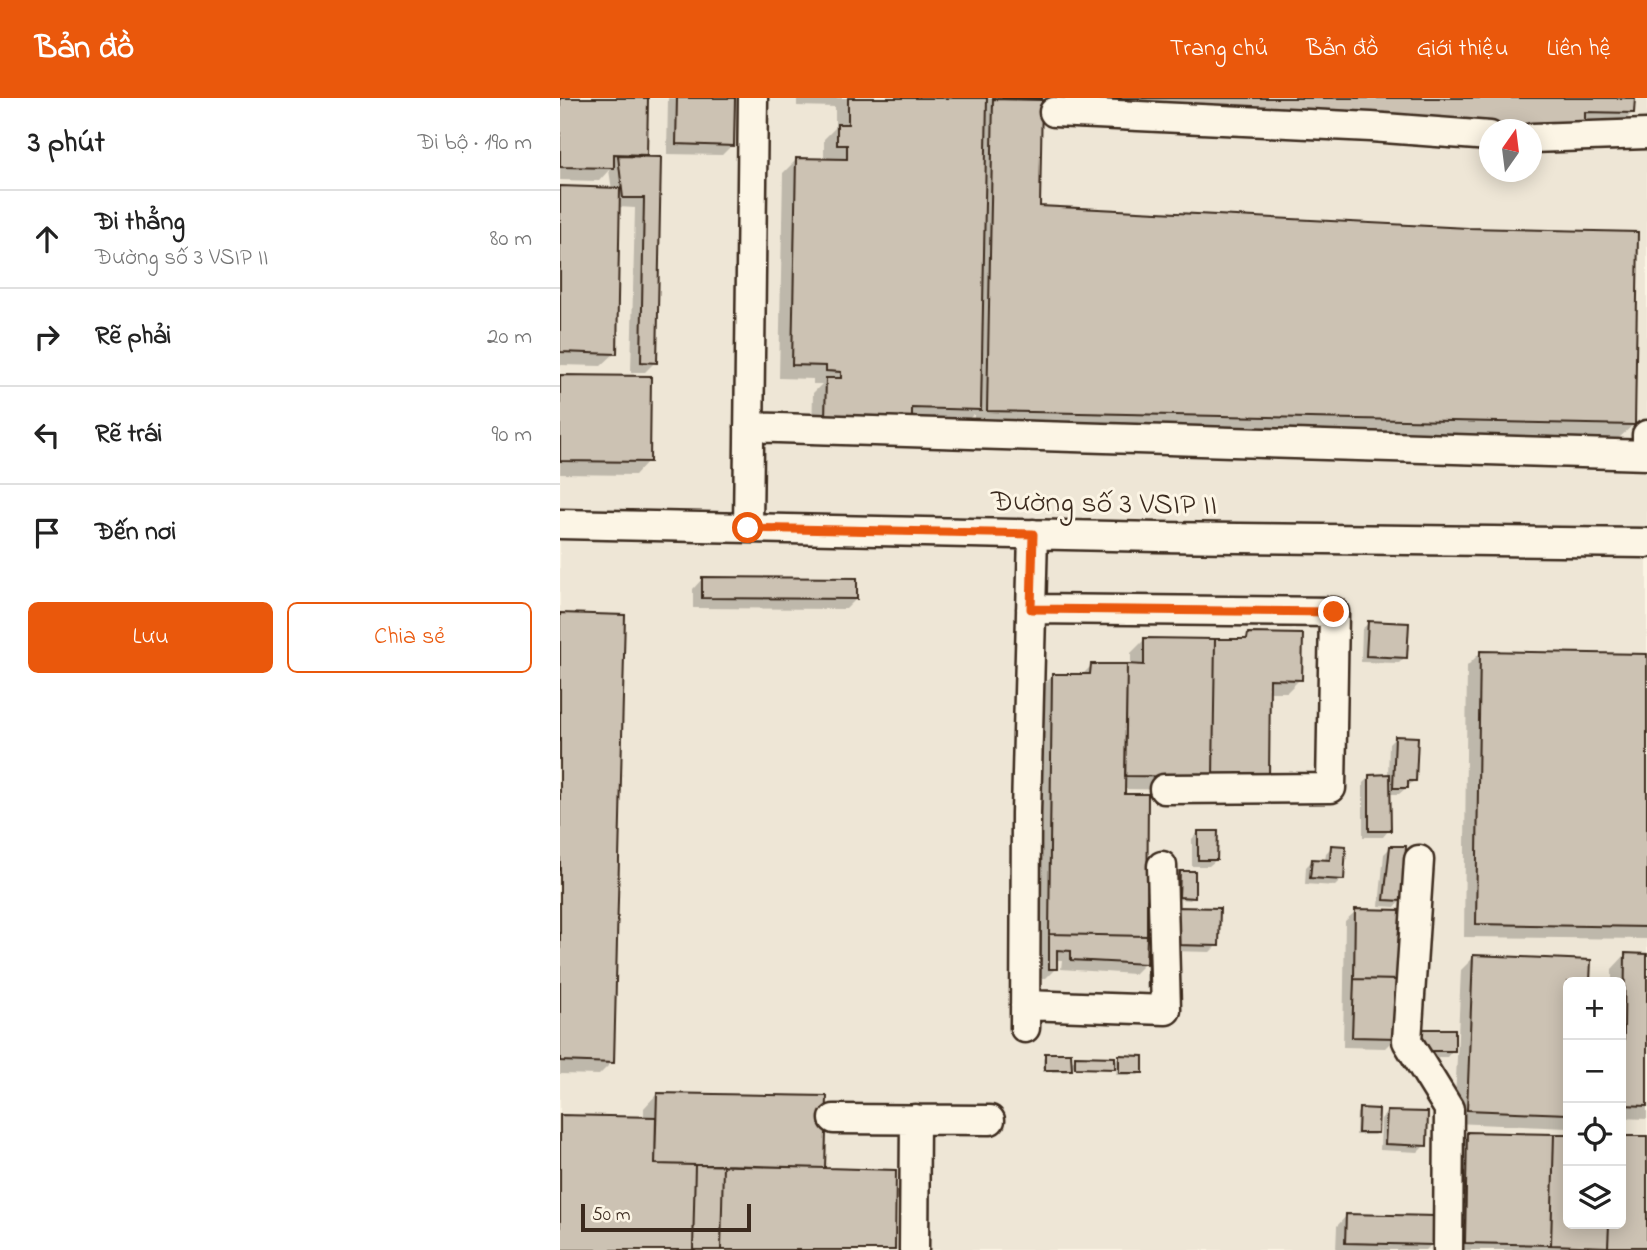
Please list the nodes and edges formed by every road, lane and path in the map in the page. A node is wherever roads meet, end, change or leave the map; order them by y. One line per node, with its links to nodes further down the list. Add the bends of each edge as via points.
1 (753, 98): 6 (street)
2 (1054, 112): 4 (street)
3 (1647, 134): 5 (street)
4 (1479, 135)
5 (1542, 138)
6 (749, 426): 7 (street, via 1647,455); 9 (street)
7 (1647, 435)
8 (560, 524): 9 (street, Đường số 3 VSIP II)
9 (748, 528): 10 (street, Đường số 3 VSIP II)
10 (1033, 534): 11 (street, Đường số 3 VSIP II); 12 (street)
11 (1647, 543)
12 (1031, 609): 13 (street, via 1334,612 1331,788); 15 (street, via 1025,1017 1166,1010)
13 (1164, 789)
14 (1419, 860): 20 (street, via 1407,1041 1449,1109)
15 (1162, 866)
16 (834, 1119): 17 (street)
17 (915, 1119): 18 (street); 19 (street)
18 (990, 1119)
19 (914, 1250)
20 (1448, 1250)

